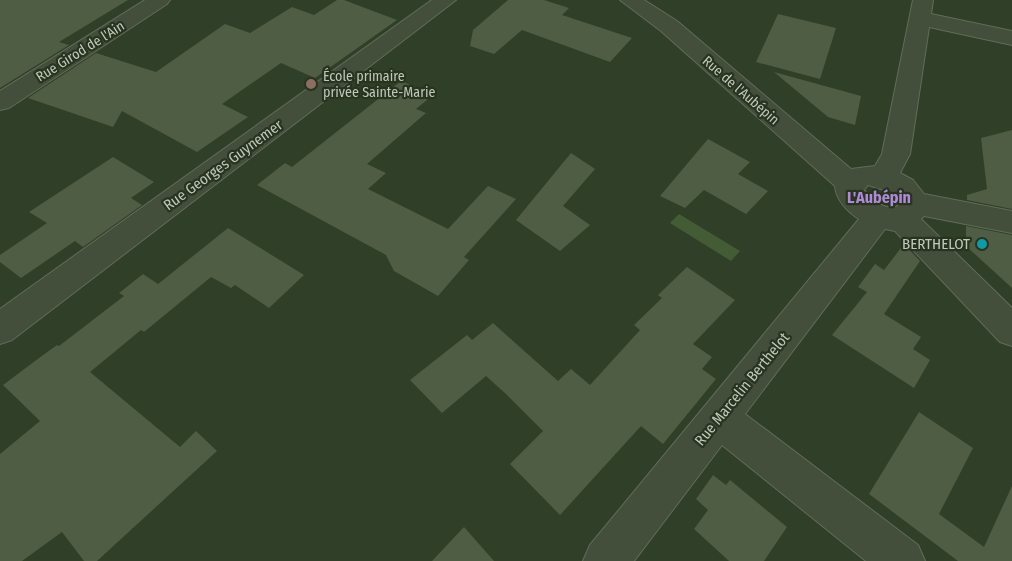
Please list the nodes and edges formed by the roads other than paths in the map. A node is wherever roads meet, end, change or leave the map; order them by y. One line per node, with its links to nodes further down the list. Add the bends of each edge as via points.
1 (160, 0): 6 (street, Rue Girod de l'Ain)
2 (446, 0): 11 (street, Rue Georges Guynemer)
3 (630, 0): 8 (street, Rue de l'Aubépin, via 669,26)
4 (921, 9): 5 (street); 7 (street, via 896,154)
5 (1012, 38)
6 (0, 102)
7 (883, 177): 8 (street, via 862,176); 9 (street, via 905,188)
8 (850, 183): 9 (street, via 849,190 857,204)
9 (898, 213): 10 (street); 12 (street); 13 (street, Rue Marcelin Berthelot)
10 (1012, 222)
11 (0, 329)
12 (1012, 331)
13 (719, 418): 14 (street, Rue Marcelin Berthelot); 15 (street)
14 (606, 561)
15 (902, 561)

